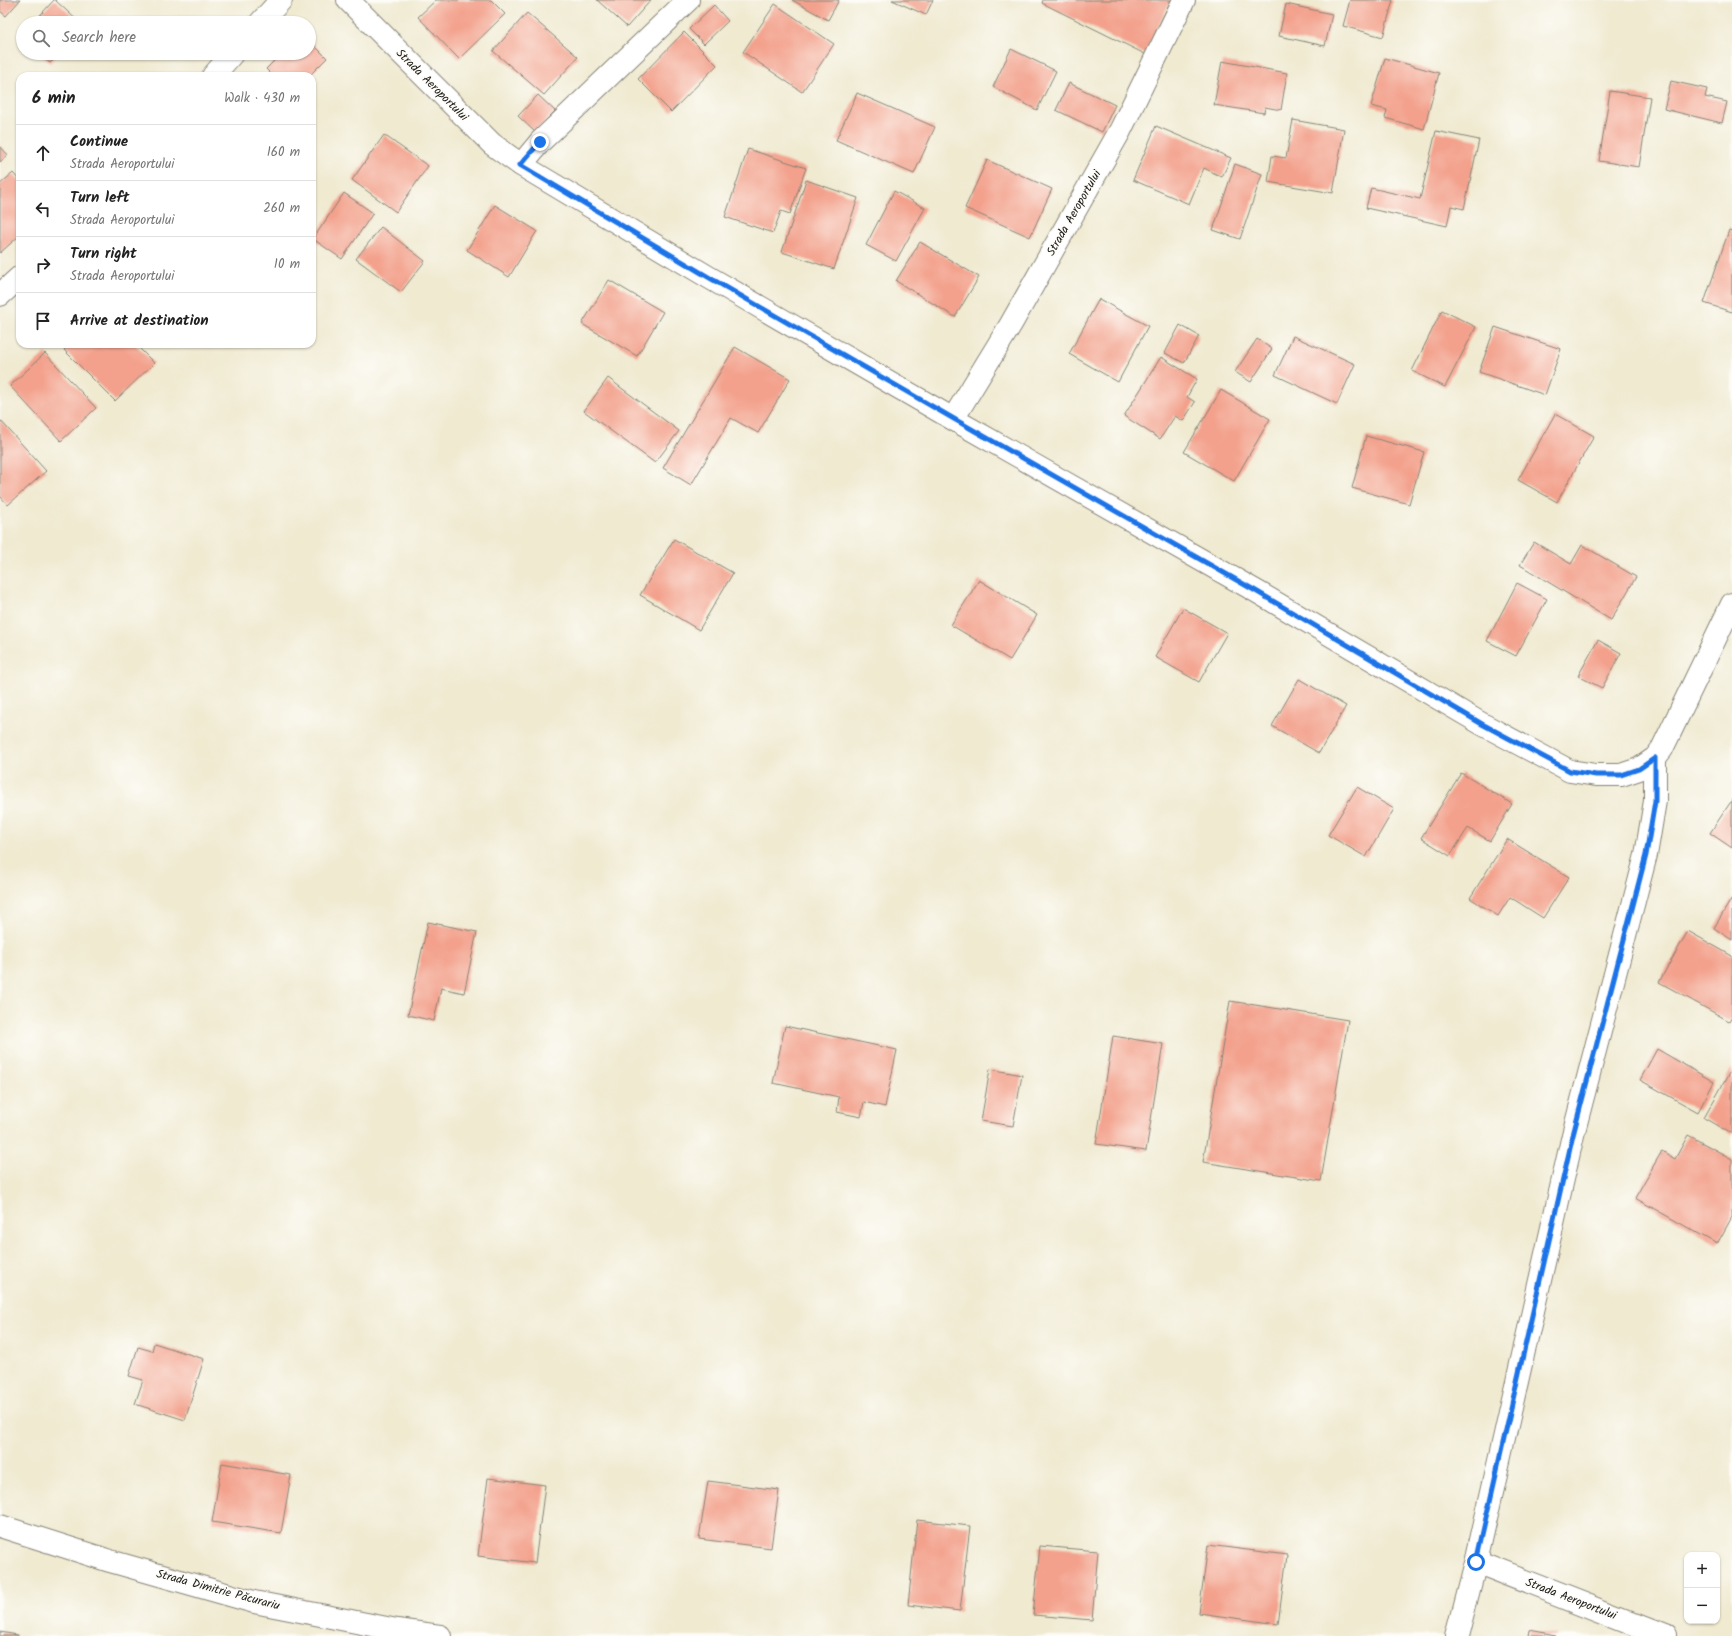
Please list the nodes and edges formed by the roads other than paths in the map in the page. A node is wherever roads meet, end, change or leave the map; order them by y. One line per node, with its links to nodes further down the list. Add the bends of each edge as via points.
1 (281, 0): 5 (street)
2 (348, 0): 8 (street, Strada Aeroportului, via 492,144)
3 (688, 0): 8 (street, via 540,142)
4 (1184, 0): 11 (street, Strada Aeroportului, via 1120,131)
5 (266, 16)
6 (227, 60): 7 (street)
7 (216, 72)
8 (520, 165): 11 (street, Strada Aeroportului)
9 (16, 280): 10 (street)
10 (0, 295)
11 (954, 419): 13 (street, Strada Aeroportului, via 1482,724 1570,771 1621,775 1639,769)
12 (1732, 604): 13 (street)
13 (1655, 758): 15 (street, via 1655,801 1646,855 1573,1135)
14 (0, 1526): 16 (street, Strada Dimitrie Păcurariu, via 254,1602)
15 (1476, 1562): 17 (street); 18 (street, Strada Aeroportului)
16 (440, 1636)
17 (1457, 1636)
18 (1666, 1636)

